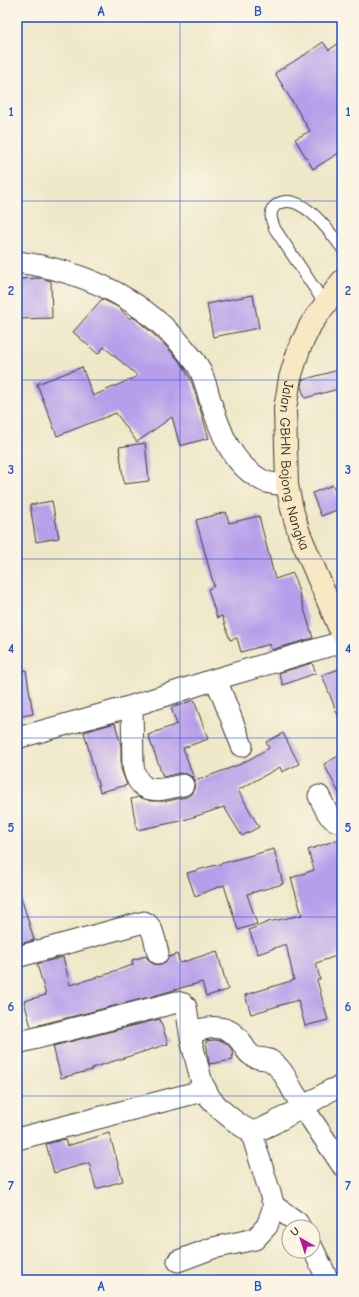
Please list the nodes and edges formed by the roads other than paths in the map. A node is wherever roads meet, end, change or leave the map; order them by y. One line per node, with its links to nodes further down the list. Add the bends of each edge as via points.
1 (342, 248): 4 (lane, via 303,205 283,202 272,210 271,220 275,229)
2 (17, 262): 5 (street, via 55,269 101,285 127,298 164,326 198,366 232,454 252,474 265,481)
3 (342, 281): 4 (street, Jalan GBHN Bojong Nangka)
4 (325, 304): 5 (street, Jalan GBHN Bojong Nangka, via 311,324 299,349 290,378 285,409)
5 (288, 485): 6 (street, Jalan GBHN Bojong Nangka, via 299,533)
6 (342, 634)
7 (342, 642): 8 (street)
8 (216, 679): 9 (street); 11 (street)
9 (132, 706): 10 (street); 12 (street, via 134,773 142,784 155,790)
10 (17, 738)
11 (242, 746)
12 (183, 785)
13 (319, 796): 14 (street, via 329,816 334,821)
14 (342, 822)
15 (158, 953): 16 (street, via 149,925 144,922)
16 (17, 957)
17 (190, 1033): 18 (street, via 186,1008 184,1004 177,1002); 20 (street); 21 (street, via 211,1028 227,1029 239,1038 250,1054 270,1060 279,1068)
18 (17, 1043)
19 (342, 1086): 21 (street)
20 (206, 1090): 22 (street, via 220,1109); 23 (street)
21 (303, 1107): 22 (street, via 265,1128); 24 (street)
22 (251, 1131): 25 (street)
23 (17, 1139)
24 (342, 1165)
25 (274, 1206): 26 (street); 28 (street, via 267,1226 255,1239 213,1248)
26 (293, 1219)
27 (318, 1259): 29 (street)
28 (178, 1261)
29 (328, 1280)

